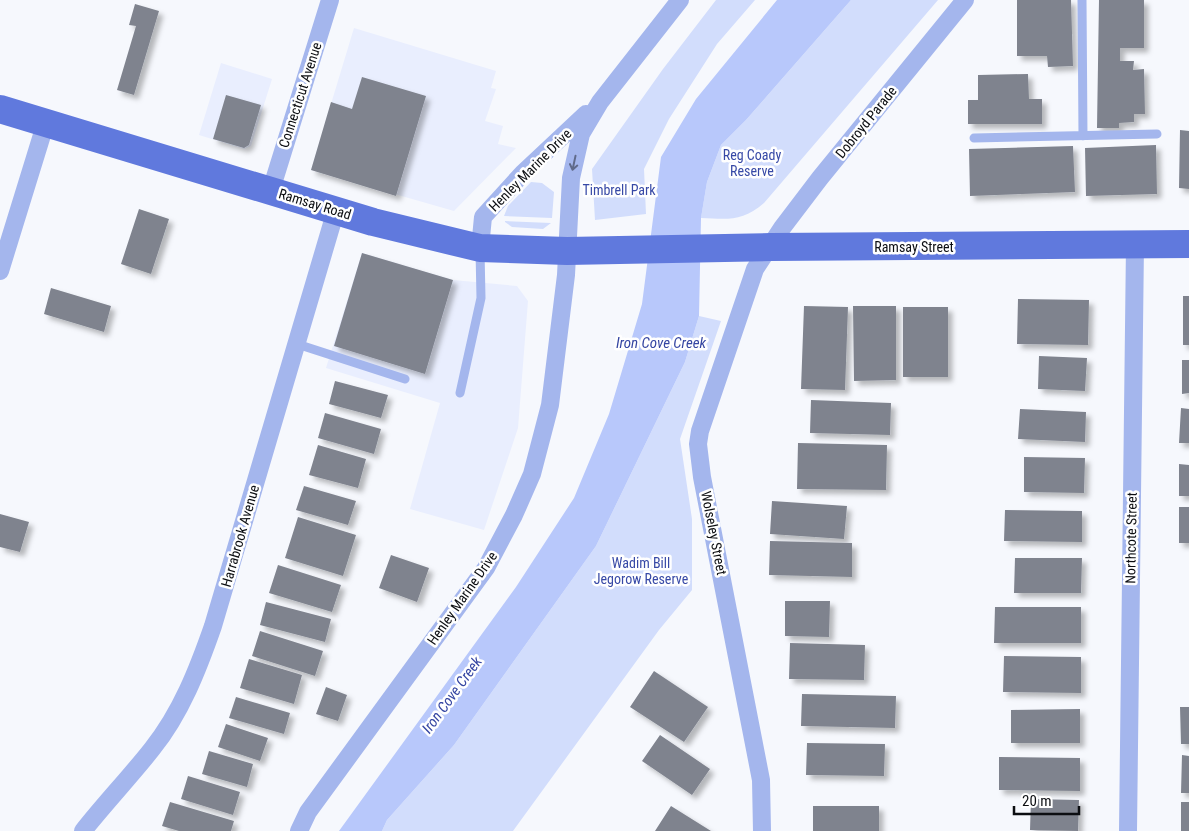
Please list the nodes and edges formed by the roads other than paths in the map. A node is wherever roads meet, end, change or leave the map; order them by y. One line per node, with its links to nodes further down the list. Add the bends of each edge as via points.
1 (330, 0): 11 (street, Connecticut Avenue)
2 (680, 0): 5 (street, Henley Marine Drive)
3 (965, 0): 15 (street, Dobroyd Parade, via 820,178)
4 (1082, 0): 9 (lane)
5 (600, 102): 16 (street, Henley Marine Drive, via 523,173 483,217); 18 (street, Henley Marine Drive, one-way to 18, via 582,134 576,155 571,178)
6 (0, 109): 7 (main road, Ramsay Road)
7 (46, 122): 11 (main road, Ramsay Road); 19 (street)
8 (1156, 134): 9 (lane)
9 (1084, 136): 10 (lane)
10 (974, 138)
11 (271, 190): 12 (main road, Ramsay Road)
12 (336, 210): 16 (main road, Ramsay Road); 20 (street, Harrabrook Avenue)
13 (1135, 244): 14 (main road, Ramsay Street); 15 (main road, Ramsay Street); 26 (street, Northcote Street)
14 (1189, 244)
15 (770, 247): 17 (main road, Ramsay Street); 25 (street, Wolseley Street, via 752,277 698,444 761,780)
16 (480, 248): 18 (main road, Ramsay Road); 22 (lane, via 481,298)
17 (638, 249): 18 (main road, Ramsay Road)
18 (567, 251): 24 (street, Henley Marine Drive, via 550,405 532,474 514,515 486,568 308,812)
19 (0, 271)
20 (297, 344): 21 (lane); 23 (street, Harrabrook Avenue, via 214,626 197,671 173,720 153,749)
21 (405, 379)
22 (460, 392)
23 (83, 831)
24 (299, 831)
25 (762, 831)
26 (1128, 831)

